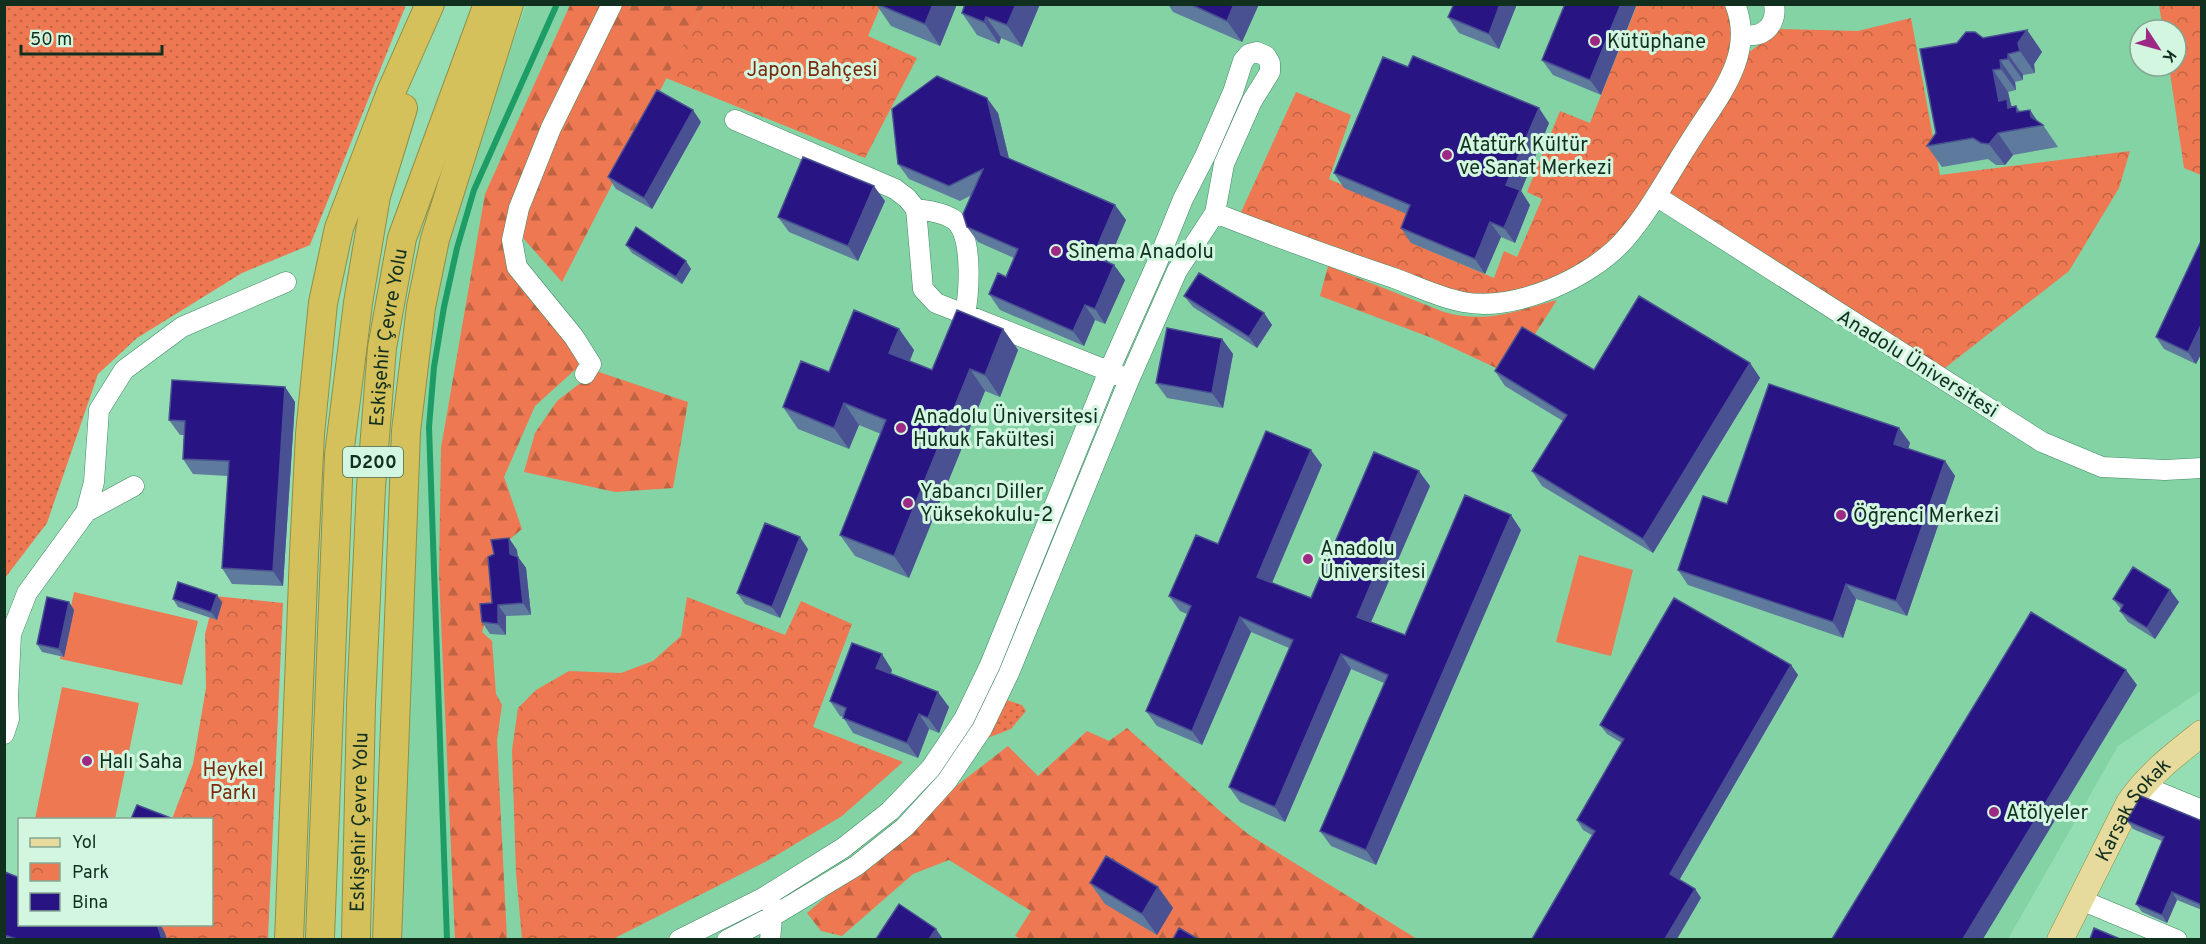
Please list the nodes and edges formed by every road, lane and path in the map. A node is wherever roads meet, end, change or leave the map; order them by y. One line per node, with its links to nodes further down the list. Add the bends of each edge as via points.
1 (429, 4): 32 (highway, via 339,228 322,303 310,434)
2 (440, 4): 31 (highway, Eskişehir Çevre Yolu / D200, via 376,196 356,315 339,455)
3 (488, 4): 30 (highway, Eskişehir Çevre Yolu / D200, via 402,238 382,348 371,487)
4 (509, 4): 33 (highway, via 435,239 420,318 406,431)
5 (612, 4): 18 (street, via 551,128 519,208 512,240 517,267 591,364)
6 (1735, 4): 8 (street)
7 (1774, 4): 8 (street, via 1773,22 1764,33)
8 (1748, 35): 11 (street, via 1731,75)
9 (735, 120): 12 (street, via 895,189)
10 (1191, 183): 13 (street); 13 (street, via 1243,61 1257,52 1266,56 1270,72 1252,101 1224,164); 14 (street)
11 (1656, 196): 13 (street, via 1626,238 1586,271 1539,293 1489,302 1463,302 1325,255); 20 (street, Anadolu Üniversitesi, via 2042,442 2102,467)
12 (916, 209): 16 (street, via 923,289 936,303); 16 (street, via 942,214 955,220 963,230 968,254 969,298)
13 (1213, 211): 14 (street); 19 (street, via 1177,271)
14 (1177, 214): 17 (street)
15 (286, 282): 22 (street, via 182,327 124,370 99,410 94,482)
16 (965, 315): 17 (street)
17 (1109, 371): 19 (street); 27 (street, via 990,665 964,719 931,768 890,811 843,848)
18 (585, 374)
19 (1129, 380): 29 (street, via 1010,673 982,729 947,781 904,827 856,866)
20 (2202, 468)
21 (134, 486): 22 (street)
22 (86, 512): 24 (street, via 27,593 10,634 9,719)
23 (2202, 733): 25 (main road, Karsak Sokak)
24 (4, 734)
25 (2141, 785): 26 (street); 28 (main road, Karsak Sokak)
26 (2202, 810)
27 (774, 890): 29 (street); 34 (street)
28 (2081, 900): 37 (main road, Karsak Sokak); 38 (street)
29 (773, 916): 35 (street); 36 (street)
30 (356, 936)
31 (320, 938)
32 (289, 939)
33 (387, 939)
34 (679, 939)
35 (727, 939)
36 (771, 939)
37 (2060, 939)
38 (2177, 939)

